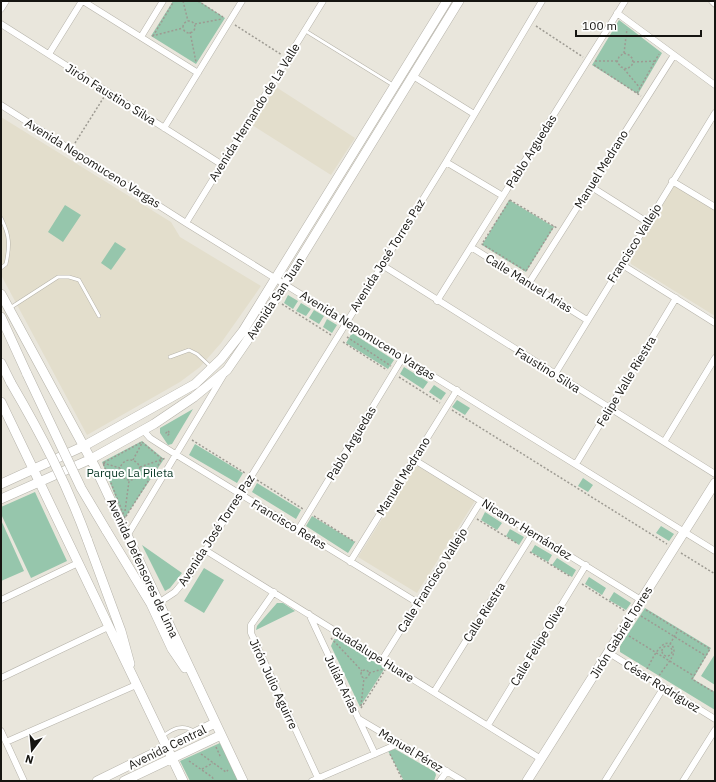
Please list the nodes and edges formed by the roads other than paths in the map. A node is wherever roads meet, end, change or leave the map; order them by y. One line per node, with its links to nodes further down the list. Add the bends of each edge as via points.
1 (6, 1): 12 (street)
2 (83, 1): 16 (street); 17 (street)
3 (163, 1): 16 (street)
4 (242, 1): 19 (street, via 227,20)
5 (322, 1): 15 (street, Avenida Hernando de La Valle)
6 (447, 1): 22 (main road, Avenida San Juan)
7 (459, 1): 20 (main road, Avenida San Juan)
8 (542, 1): 25 (street, Avenida José Torres Paz)
9 (625, 1): 13 (street, Pablo Arguedas)
10 (712, 1): 11 (street)
11 (715, 4)
12 (1, 9)
13 (618, 12): 18 (street); 31 (street, Pablo Arguedas)
14 (1, 24): 17 (street, Jirón Faustino Silva)
15 (304, 30): 22 (lane); 28 (street, Avenida Hernando de La Valle)
16 (141, 37): 19 (street)
17 (48, 54): 26 (street, Jirón Faustino Silva)
18 (674, 55): 21 (street); 30 (street, Manuel Medrano)
19 (198, 73): 26 (street)
20 (413, 76): 25 (street); 42 (main road, Avenida San Juan)
21 (715, 85)
22 (395, 86): 40 (main road, Avenida San Juan)
23 (1, 105): 35 (street, Avenida Nepomuceno Vargas)
24 (715, 113): 29 (street, Francisco Vallejo)
25 (474, 114): 27 (street, Avenida José Torres Paz)
26 (164, 128): 28 (street, Jirón Faustino Silva)
27 (446, 162): 31 (street); 38 (street, Avenida José Torres Paz)
28 (221, 164): 35 (street, Avenida Hernando de La Valle)
29 (672, 181): 32 (street); 34 (street, Francisco Vallejo)
30 (590, 186): 34 (street); 41 (street, Manuel Medrano)
31 (503, 196): 36 (street, Pablo Arguedas)
32 (715, 207)
33 (1, 218): 39 (lane, via 8,233 9,248 6,264)
34 (647, 222): 37 (street, Francisco Vallejo)
35 (186, 223): 40 (street, Avenida Nepomuceno Vargas)
36 (471, 246): 41 (street, Calle Manuel Arias); 45 (street, Pablo Arguedas)
37 (621, 264): 44 (street); 49 (street, Francisco Vallejo)
38 (382, 265): 45 (street, Faustino Silva); 50 (street, Avenida José Torres Paz)
39 (1, 268)
40 (276, 278): 42 (street, Avenida Nepomuceno Vargas); 56 (main road, Avenida San Juan, via 236,341)
41 (529, 283): 49 (street, Calle Manuel Arias)
42 (285, 284): 50 (street, Avenida Nepomuceno Vargas); 57 (main road, Avenida San Juan)
43 (1, 294): 46 (main road, Avenida Defensores de Lima)
44 (676, 298): 51 (street); 61 (street, Felipe Valle Riestra)
45 (437, 301): 58 (street, Faustino Silva)
46 (9, 309): 47 (lane, via 58,277 69,277 79,280); 64 (main road, Avenida Defensores de Lima)
47 (99, 316)
48 (1, 317): 98 (main road, bridge, via 81,488 151,604 172,649)
49 (587, 320): 58 (street, Francisco Vallejo)
50 (346, 322): 53 (street, Avenida Nepomuceno Vargas); 74 (street, Avenida José Torres Paz)
51 (715, 323)
52 (170, 357): 56 (lane, via 193,351)
53 (403, 357): 59 (street, Avenida Nepomuceno Vargas); 77 (street, Pablo Arguedas)
54 (715, 358): 63 (street)
55 (1, 364): 96 (main road, bridge, via 70,493 122,632)
56 (213, 368): 64 (main road, Avenida San Juan, via 194,384)
57 (227, 370): 62 (main road, Avenida San Juan, via 194,397); 65 (street)
58 (555, 374): 61 (street, Faustino Silva)
59 (457, 390): 67 (street, Manuel Medrano); 68 (street, Avenida Nepomuceno Vargas)
60 (1, 402): 69 (main road)
61 (610, 408): 63 (street, Faustino Silva); 68 (street, Felipe Valle Riestra)
62 (143, 430): 65 (street, Francisco Retes, via 150,438); 66 (main road, Avenida San Juan)
63 (664, 442): 70 (street, Faustino Silva)
64 (84, 446): 66 (main road, Avenida Defensores de Lima); 69 (main road, Avenida San Juan)
65 (175, 454): 74 (street, Francisco Retes); 79 (street)
66 (91, 459): 71 (main road, Avenida San Juan); 79 (main road, Avenida Defensores de Lima)
67 (413, 459): 76 (street, Nicanor Hernández); 83 (street, Manuel Medrano)
68 (576, 464): 78 (street, Avenida Nepomuceno Vargas)
69 (34, 469): 71 (main road); 73 (main road, Avenida San Juan)
70 (715, 474)
71 (39, 482): 75 (main road, Avenida San Juan); 84 (main road)
72 (715, 483): 78 (main road, Jirón Gabriel Torres)
73 (1, 484)
74 (240, 494): 77 (street, Francisco Retes); 81 (street, Avenida José Torres Paz)
75 (1, 499)
76 (482, 501): 80 (street, Nicanor Hernández); 90 (street, Calle Francisco Vallejo)
77 (298, 530): 83 (street, Francisco Retes)
78 (684, 532): 82 (street, Avenida Nepomuceno Vargas); 88 (main road, Jirón Gabriel Torres)
79 (129, 533): 89 (main road, Avenida Defensores de Lima)
80 (533, 533): 85 (street, Nicanor Hernández); 99 (street, Calle Riestra)
81 (206, 550): 86 (street, Guadalupe Huare); 89 (street, Avenida José Torres Paz, via 184,583)
82 (715, 551)
83 (350, 562): 90 (street, Francisco Retes)
84 (78, 563): 87 (street); 92 (main road)
85 (586, 566): 88 (street, Nicanor Hernández); 103 (street, Calle Felipe Oliva)
86 (274, 592): 91 (street, Guadalupe Huare); 117 (street, Jirón Julio Aguirre, via 251,625 251,633)
87 (1, 600)
88 (641, 600): 93 (main road, Jirón Gabriel Torres)
89 (160, 602): 98 (main road, Avenida Defensores de Lima)
90 (418, 603): 94 (street, Calle Francisco Vallejo)
91 (309, 614): 94 (street, Guadalupe Huare); 100 (street, Julián Arias)
92 (108, 627): 95 (street); 96 (main road)
93 (609, 653): 97 (street, César Rodríguez); 114 (main road, Jirón Gabriel Torres)
94 (382, 662): 99 (street, Guadalupe Huare)
95 (1, 678)
96 (136, 685): 108 (main road); 109 (street)
97 (664, 687): 101 (street, César Rodríguez); 127 (street)
98 (199, 688): 102 (main road, Avenida Defensores de Lima)
99 (434, 692): 103 (street, Guadalupe Huare)
100 (359, 719): 110 (street, Manuel Pérez); 112 (street, Julián Arias)
101 (715, 719)
102 (215, 723): 106 (main road, Avenida Central); 107 (main road, Avenida Defensores de Lima)
103 (488, 725): 114 (street, Guadalupe Huare)
104 (715, 730): 118 (street)
105 (1, 731): 109 (street)
106 (195, 732): 108 (lane, via 180,727 174,728); 111 (main road, Avenida Central)
107 (221, 735): 113 (main road, Avenida Central); 123 (main road, Avenida Defensores de Lima)
108 (162, 737): 111 (main road)
109 (6, 742): 119 (street)
110 (400, 743): 112 (street); 115 (street, Manuel Pérez)
111 (166, 746): 113 (main road); 116 (main road, Avenida Central)
112 (375, 754): 117 (street)
113 (172, 758): 121 (main road, Avenida Central); 122 (main road)
114 (541, 759): 126 (main road, Jirón Gabriel Torres)
115 (447, 771): 124 (street); 125 (street, Manuel Pérez)
116 (109, 778): 120 (main road, Avenida Central)
117 (315, 780)
118 (685, 780)
119 (24, 781)
120 (97, 781)
121 (124, 781)
122 (183, 781)
123 (243, 781)
124 (440, 781)
125 (463, 781)
126 (527, 781)
127 (605, 781)

